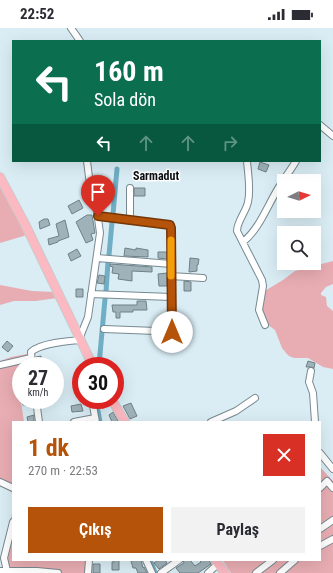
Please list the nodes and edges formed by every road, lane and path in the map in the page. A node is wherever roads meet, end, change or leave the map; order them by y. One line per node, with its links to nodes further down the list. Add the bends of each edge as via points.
1 (72, 28): 2 (street)
2 (79, 40)
3 (321, 127): 4 (street)
4 (333, 136)
5 (87, 162): 10 (street)
6 (247, 162): 12 (street, via 249,196 237,228)
7 (295, 162): 12 (street)
8 (0, 177): 23 (main road)
9 (130, 188): 11 (street)
10 (98, 216): 11 (street); 13 (street, via 100,233)
11 (130, 220): 14 (street, via 170,225)
12 (243, 242): 19 (street, via 262,280 260,310)
13 (96, 258): 14 (street); 17 (street)
14 (171, 264): 15 (street)
15 (171, 276): 16 (street); 18 (street)
16 (203, 278)
17 (91, 294): 18 (street); 23 (street, via 88,317)
18 (171, 297): 21 (street)
19 (265, 325)
20 (104, 329): 21 (street)
21 (172, 332): 22 (street)
22 (182, 332)
23 (81, 338): 24 (street, via 36,348 31,352); 25 (main road)
24 (31, 357)
25 (89, 357)
26 (12, 362): 27 (street)
27 (0, 365)
28 (311, 371): 38 (street, via 309,382 313,393)
29 (255, 398): 37 (street)
30 (37, 409): 34 (street)
31 (94, 409): 33 (street)
32 (117, 409): 36 (main road)
33 (96, 420): 35 (street)
34 (39, 421)
35 (85, 421)
36 (124, 421)
37 (214, 421)
38 (315, 421)
39 (321, 454): 40 (street)
40 (333, 469)
41 (0, 482): 43 (street)
42 (321, 487): 44 (street, via 327,481)
43 (12, 488)
44 (333, 488)
45 (333, 520): 47 (street)
46 (12, 526): 57 (street, via 4,558)
47 (321, 528)
48 (333, 539): 49 (street)
49 (321, 545)
50 (90, 561): 59 (street)
51 (146, 561): 60 (street)
52 (178, 561): 61 (street)
53 (217, 561): 62 (street); 63 (main road)
54 (272, 561): 64 (street)
55 (294, 561): 65 (street)
56 (0, 571): 57 (street)
57 (7, 571): 58 (street)
58 (58, 573)
59 (88, 573)
60 (152, 573)
61 (161, 573)
62 (208, 573)
63 (225, 573)
64 (256, 573)
65 (280, 573)

